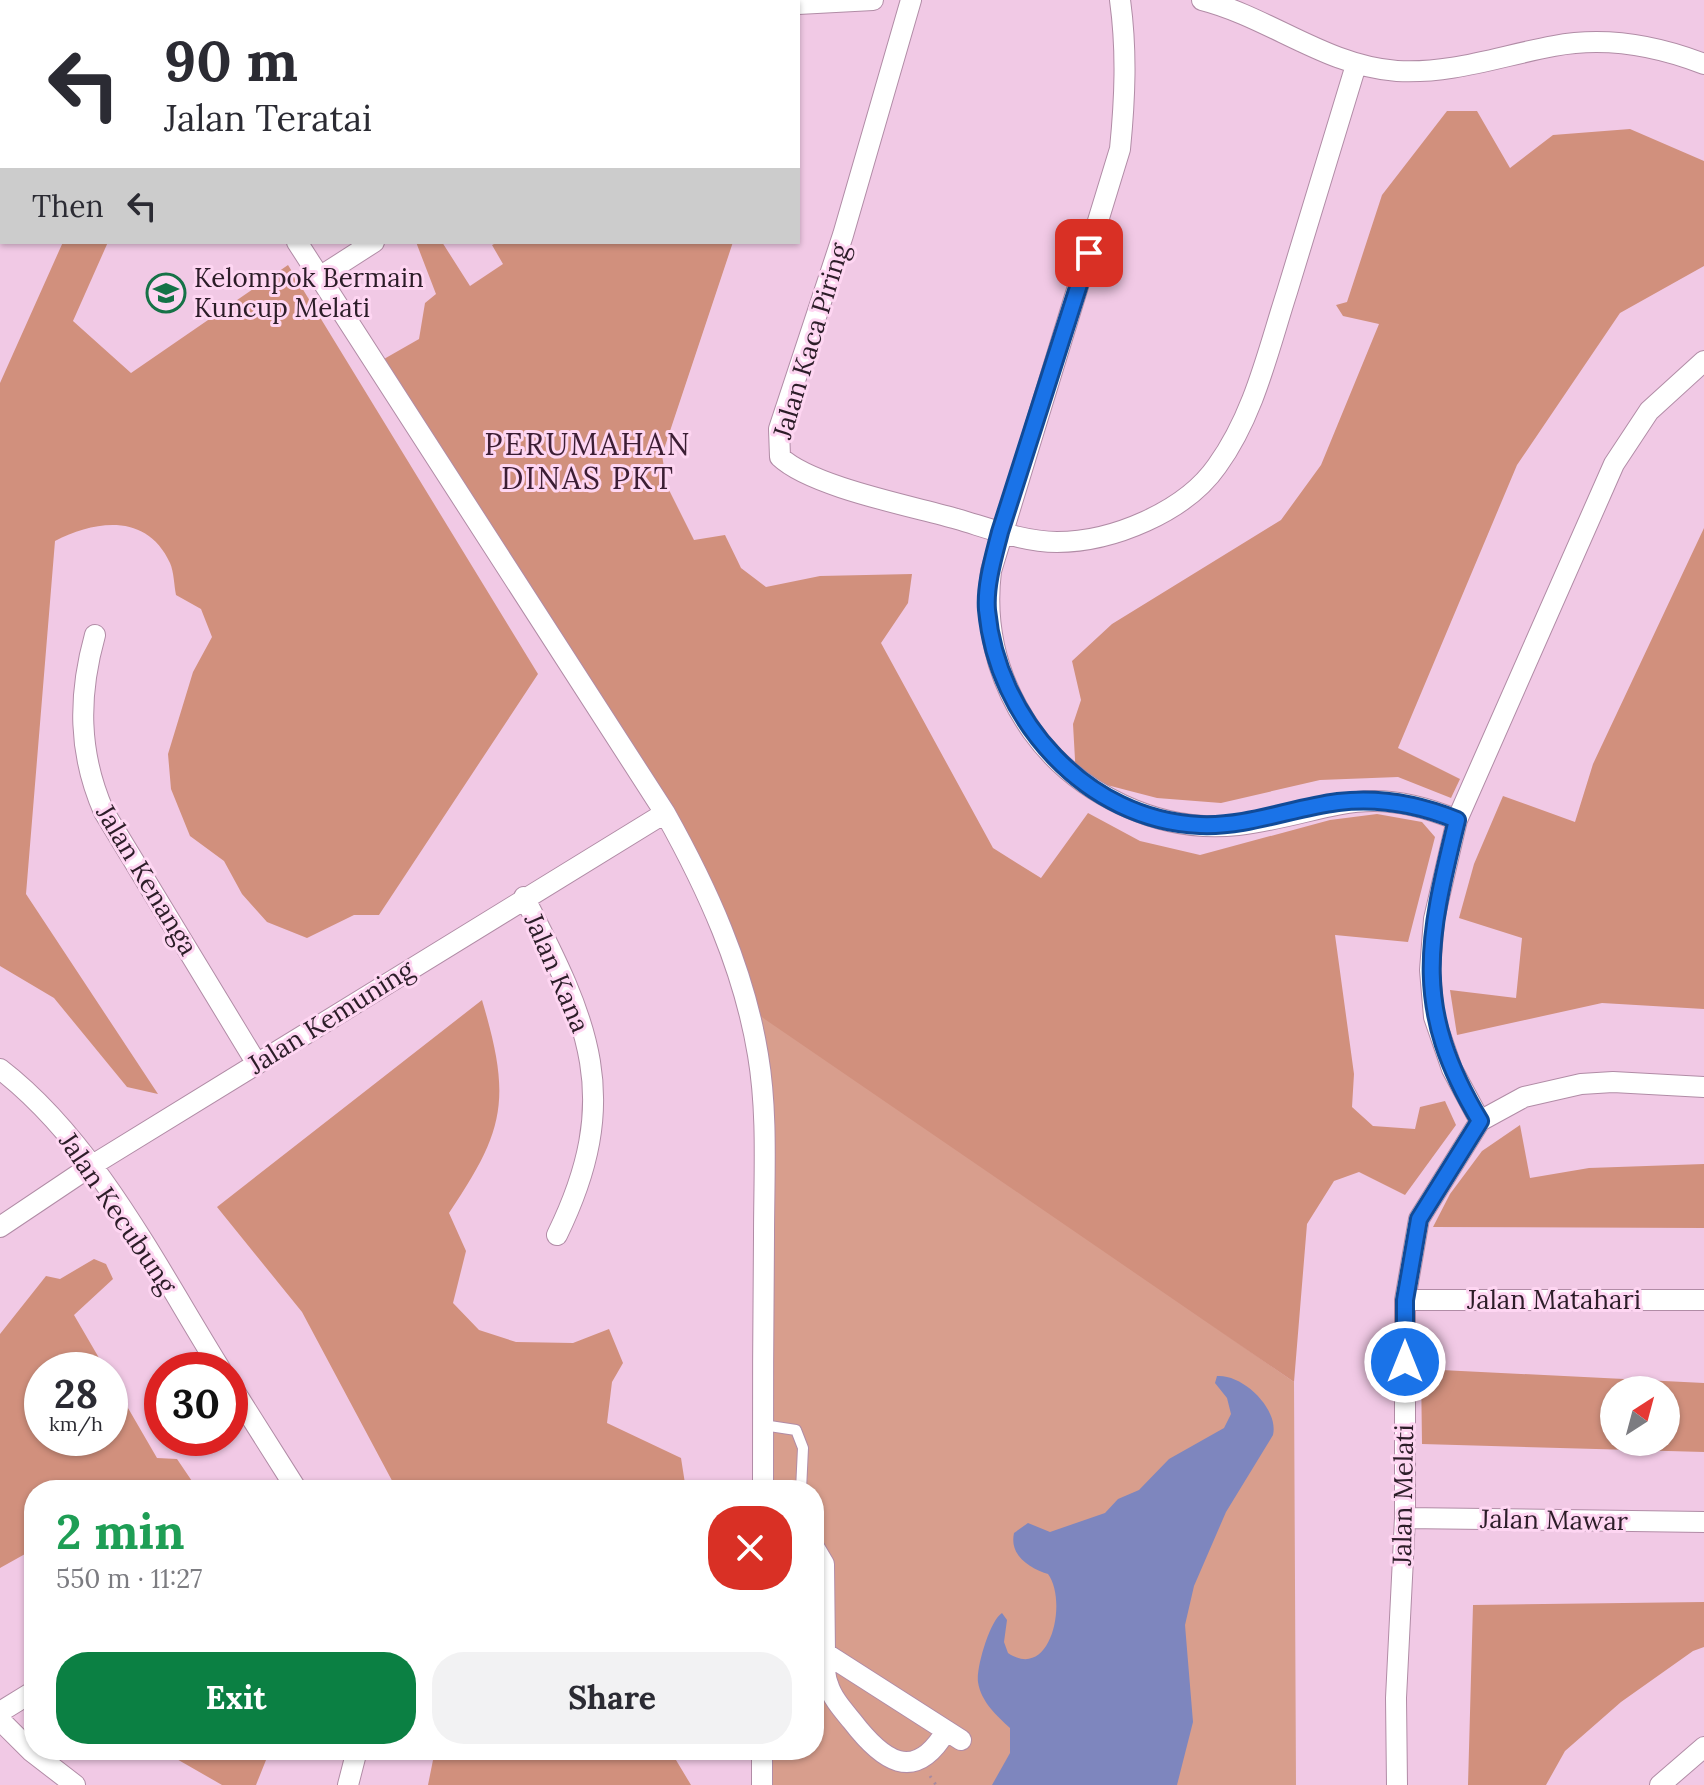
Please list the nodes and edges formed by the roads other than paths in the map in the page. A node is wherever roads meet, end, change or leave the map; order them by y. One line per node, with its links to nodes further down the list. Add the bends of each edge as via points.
1 (873, 0): 5 (street)
2 (911, 0): 12 (street, Jalan Kaca Piring, via 777,443 780,457 792,468)
3 (1120, 0): 12 (street, via 1126,43 1120,149)
4 (1202, 0): 7 (street)
5 (800, 4)
6 (1704, 64): 7 (street, via 1652,47 1615,42 1554,46 1436,72)
7 (1356, 65): 12 (street, Jalan Kaca Piring, via 1254,397 1217,467 1190,494 1118,532 1055,542)
8 (298, 244): 10 (street)
9 (371, 244): 10 (street)
10 (321, 276): 14 (street)
11 (1704, 361): 15 (street, via 1649,411 1614,464)
12 (1000, 532): 15 (street, via 987,607 1001,675 1039,741 1076,777 1155,818 1198,825 1238,825 1336,802 1372,800 1431,809)
13 (95, 635): 17 (street, Jalan Kenanga, via 84,674 81,714 93,787)
14 (665, 813): 16 (street, Jalan Kemuning); 28 (street, via 724,935 758,1056 765,1118)
15 (1457, 820): 20 (street, via 1434,919 1431,994 1452,1069)
16 (524, 897): 17 (street, Jalan Kemuning); 23 (street, Jalan Kana, via 570,989 592,1066 588,1154 580,1189)
17 (257, 1064): 21 (street, Jalan Kemuning)
18 (0, 1069): 21 (street, Jalan Kecubung, via 28,1091)
19 (1704, 1087): 20 (street, Jalan Melati, via 1581,1084 1524,1097)
20 (1480, 1121): 24 (street, Jalan Melati, via 1419,1219)
21 (91, 1166): 22 (street, Jalan Kemuning); 26 (street, Jalan Kecubung)
22 (0, 1227)
23 (557, 1235)
24 (1405, 1300): 25 (street, Jalan Matahari); 32 (street, Jalan Melati)
25 (1704, 1300)
26 (210, 1352)
27 (248, 1412): 29 (street)
28 (763, 1425): 30 (street); 31 (lane, via 796,1430 802,1439)
29 (291, 1480)
30 (763, 1480)
31 (801, 1480)
32 (1405, 1518): 33 (street, Jalan Mawar); 47 (street, Jalan Melati)
33 (1704, 1522)
34 (824, 1564): 35 (street)
35 (825, 1653): 35 (street, via 828,1688 874,1749 891,1761 918,1760 953,1736)
36 (24, 1697): 37 (street)
37 (0, 1712)
38 (0, 1720): 39 (street)
39 (24, 1744)
40 (1704, 1747): 48 (street)
41 (43, 1760): 44 (street)
42 (354, 1760): 45 (street)
43 (762, 1760): 46 (street)
44 (75, 1785)
45 (348, 1785)
46 (762, 1785)
47 (1397, 1785)
48 (1660, 1785)

